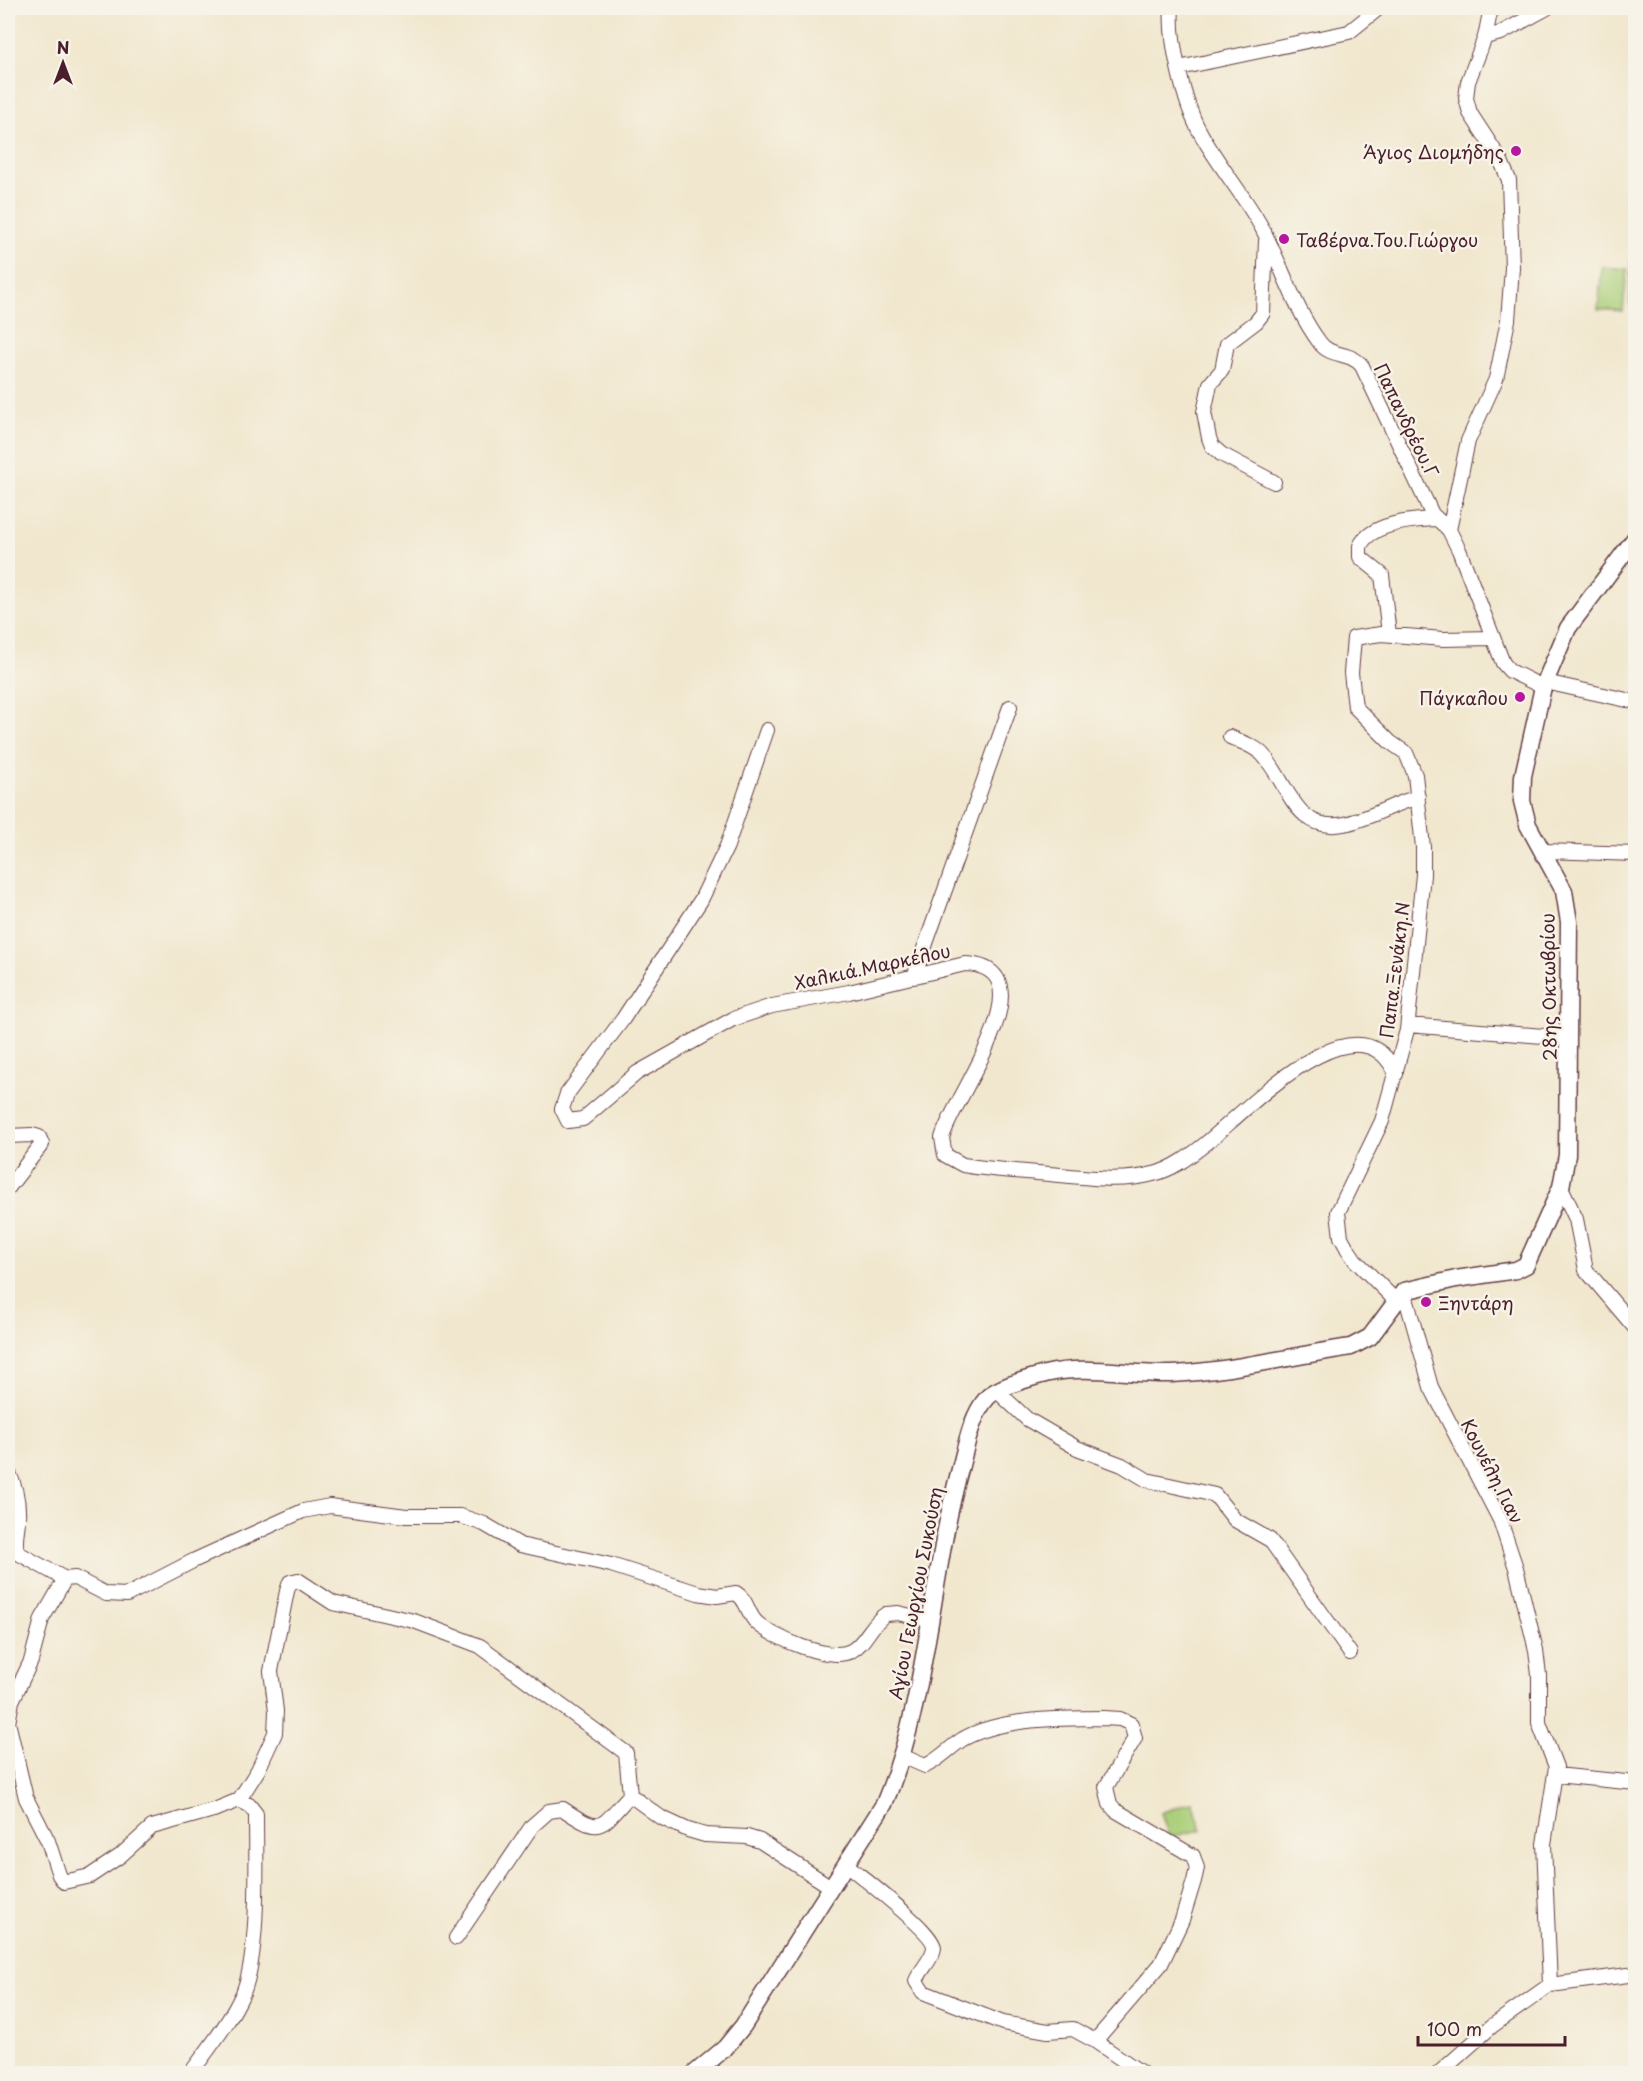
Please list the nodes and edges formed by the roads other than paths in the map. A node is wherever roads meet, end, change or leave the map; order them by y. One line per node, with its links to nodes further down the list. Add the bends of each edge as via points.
1 (1172, 8): 6 (street, Παπανδρέου.Γ)
2 (1379, 8): 6 (street, via 1349,32)
3 (1491, 8): 5 (street)
4 (1547, 8): 5 (street, via 1501,33)
5 (1485, 37): 10 (street, via 1468,82 1466,102 1509,180 1512,268 1508,320 1496,379 1468,441)
6 (1179, 68): 7 (street, Παπανδρέου.Γ, via 1200,132)
7 (1266, 238): 8 (street, via 1263,313 1227,344 1222,370 1209,389 1204,412 1212,446); 9 (street, Παπανδρέου.Γ, via 1295,304 1321,344 1328,351 1354,357 1362,366)
8 (1274, 482)
9 (1435, 519): 10 (street, Παπανδρέου.Γ); 12 (street, via 1400,523 1372,532 1360,546 1360,557 1382,575)
10 (1449, 530): 13 (street, Παπανδρέου.Γ)
11 (1635, 537): 14 (main road, 28ης Οκτωβρίου, via 1568,628)
12 (1389, 634): 13 (street); 19 (street, Παπα.Ξενάκη.Ν, via 1354,638 1351,673 1355,707 1390,742 1404,750 1415,775)
13 (1493, 638): 14 (street, Παπανδρέου.Γ, via 1505,667)
14 (1544, 685): 15 (street, Παπανδρέου.Γ); 20 (main road, 28ης Οκτωβρίου, via 1523,776 1522,801 1528,825)
15 (1635, 702)
16 (1010, 707): 22 (street)
17 (767, 730): 22 (street, Χαλκιά.Μαρκέλου, via 715,875 623,1020 567,1094 562,1109 565,1119 583,1119 637,1073 733,1019 772,1006)
18 (1230, 737): 19 (street, via 1263,755 1295,804 1318,824 1334,826 1355,821)
19 (1418, 796): 23 (street, Παπα.Ξενάκη.Ν, via 1423,875)
20 (1544, 851): 21 (street); 24 (main road, 28ης Οκτωβρίου, via 1564,891 1568,910)
21 (1635, 854)
22 (914, 976): 25 (street, Χαλκιά.Μαρκέλου, via 974,964 993,972 1001,983 1001,1005 989,1043 942,1138 945,1155 963,1165 1111,1178 1153,1175 1204,1145 1285,1076 1331,1049 1353,1046 1376,1050)
23 (1408, 1025): 24 (street); 25 (street, Παπα.Ξενάκη.Ν)
24 (1568, 1038): 27 (main road, 28ης Οκτωβρίου, via 1567,1155)
25 (1396, 1074): 29 (street, Παπα.Ξενάκη.Ν, via 1372,1145 1338,1212 1338,1225 1347,1248)
26 (8, 1136): 28 (street, via 32,1135 39,1137 42,1144)
27 (1561, 1187): 29 (main road, via 1530,1260 1522,1268); 30 (street, via 1575,1219 1586,1270)
28 (8, 1188)
29 (1400, 1296): 31 (main road, via 1370,1337 1351,1347 1184,1373 1057,1372); 38 (street, Κουνέλη.Γιαν, via 1431,1387 1496,1511 1508,1542 1536,1650 1537,1712)
30 (1635, 1329)
31 (997, 1391): 34 (main road, Αγίου Γεωργίου Συκούση, via 983,1403 970,1435 945,1523); 35 (street, via 1028,1419 1077,1448 1122,1465 1147,1480 1215,1495 1235,1520 1270,1540)
32 (8, 1471): 33 (street, via 18,1514 18,1553)
33 (65, 1579): 34 (street, via 75,1578 106,1594 127,1595 303,1511 330,1506 406,1516 468,1517 520,1545 611,1566 698,1593 736,1593 764,1629 819,1652 840,1654 855,1649 886,1614); 36 (street, via 42,1619 31,1661 12,1701)
34 (928, 1620): 37 (main road, Αγίου Γεωργίου Συκούση)
35 (1350, 1653)
36 (8, 1723): 41 (street, via 26,1798 64,1882 90,1876 152,1827)
37 (902, 1756): 42 (main road, Αγίου Γεωργίου Συκούση, via 884,1804); 47 (street, via 925,1766 962,1739 1009,1725 1104,1718 1131,1724 1135,1738 1106,1787 1110,1804 1121,1815 1193,1856 1197,1868 1182,1920 1161,1964)
38 (1557, 1775): 39 (street); 46 (street, via 1544,1844)
39 (1635, 1783)
40 (630, 1795): 41 (street, via 626,1753 480,1646 414,1622 333,1603 296,1580 287,1591 271,1671 275,1733); 43 (street, via 660,1817 688,1830 760,1841); 44 (street, via 597,1826 588,1826 563,1809 549,1811 532,1826)
41 (239, 1800): 48 (street, via 255,1814 256,1893 251,1956 244,1990 233,2014)
42 (846, 1864): 43 (main road, Αγίου Γεωργίου Συκούση); 47 (street, via 932,1940 933,1949 916,1981 922,1992 1003,2023 1048,2031 1073,2030)
43 (831, 1887): 49 (main road, Αγίου Γεωργίου Συκούση, via 744,2026 725,2048)
44 (456, 1938)
45 (1635, 1974): 46 (street)
46 (1550, 1985): 51 (street, via 1492,2026)
47 (1095, 2041): 50 (street)
48 (190, 2073)
49 (694, 2073)
50 (1143, 2073)
51 (1438, 2073)

